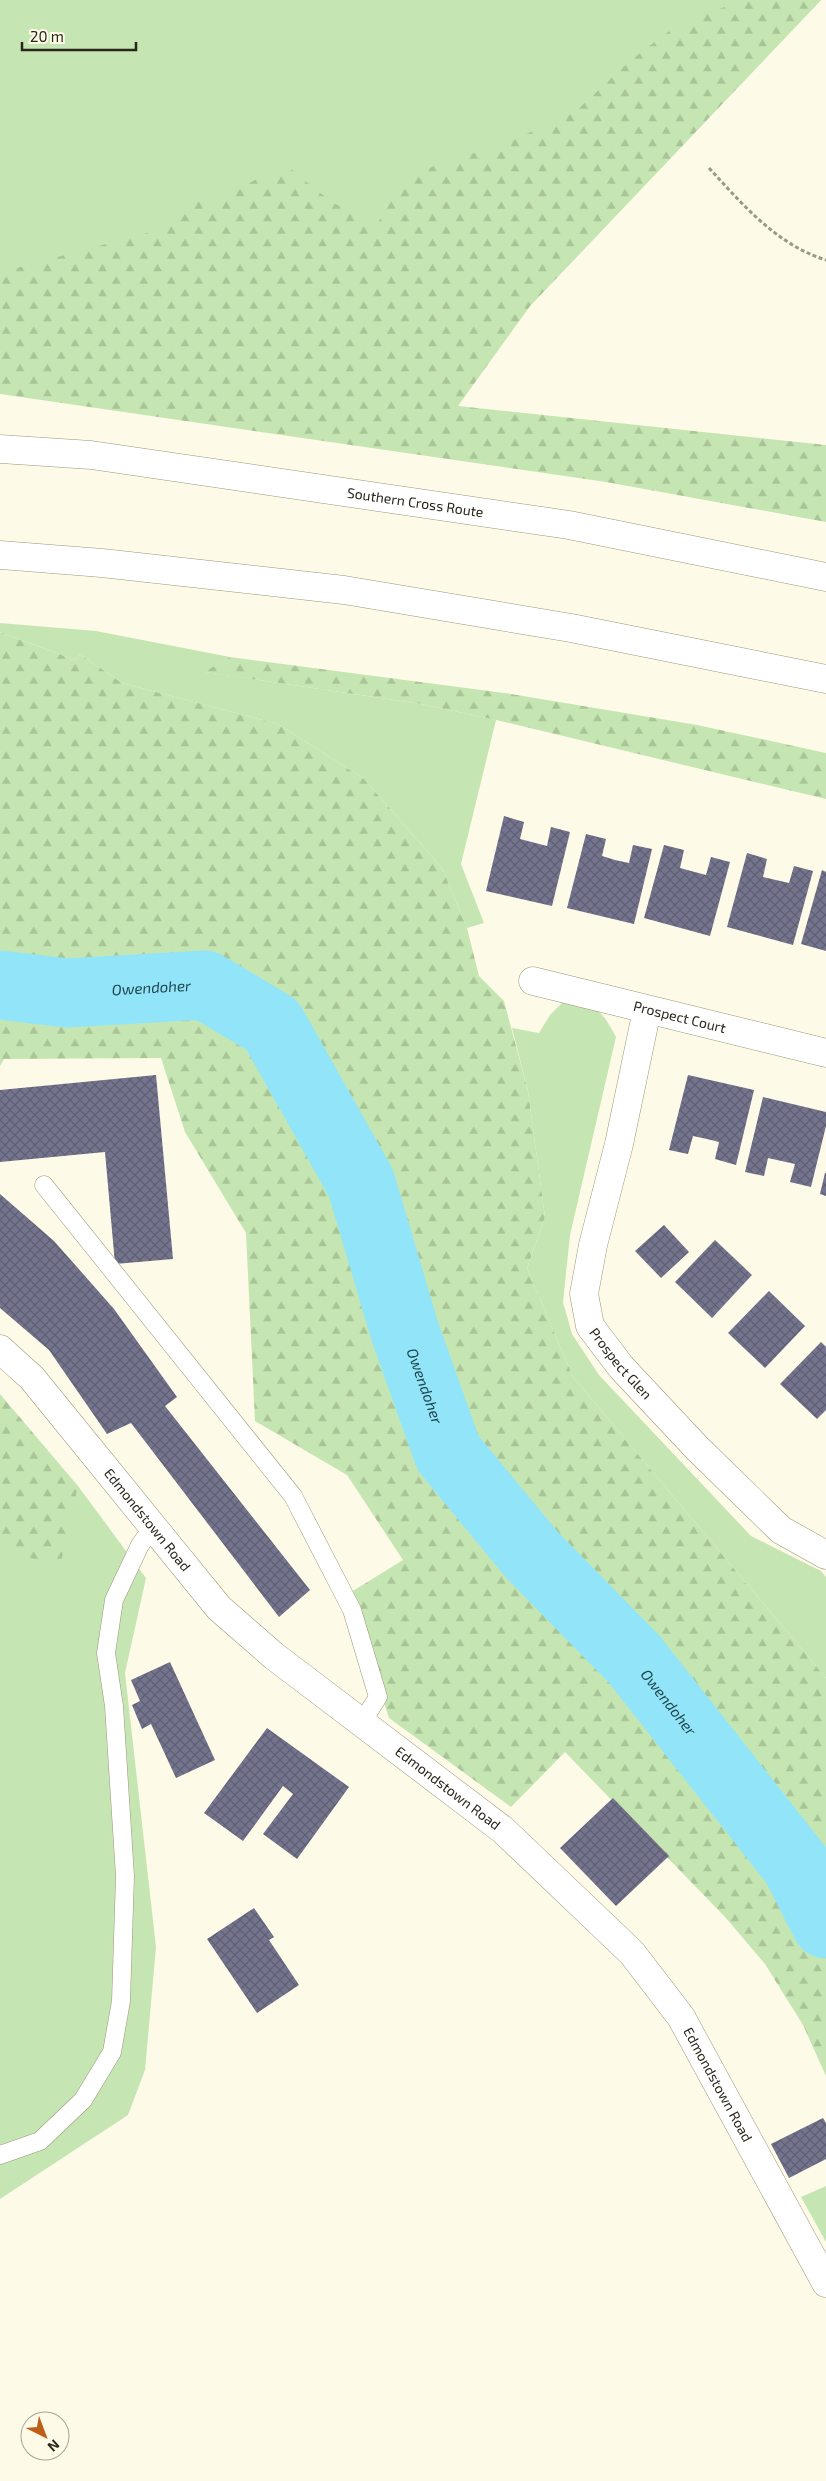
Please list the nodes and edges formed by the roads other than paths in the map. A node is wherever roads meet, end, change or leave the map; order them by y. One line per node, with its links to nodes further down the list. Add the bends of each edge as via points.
1 (0, 449): 3 (main road, Southern Cross Route, via 91,455 569,525)
2 (0, 555): 4 (main road, via 344,590 570,628)
3 (826, 577)
4 (826, 679)
5 (533, 981): 6 (main road, Prospect Court)
6 (647, 1010): 7 (main road, Prospect Court); 11 (main road, Prospect Glen, via 584,1294 590,1326 621,1367 711,1462 782,1530)
7 (826, 1053)
8 (44, 1185): 12 (lane, via 293,1496 352,1610 378,1697)
9 (0, 1349): 10 (main road, Edmondstown Road, via 32,1378)
10 (153, 1527): 12 (main road, Edmondstown Road, via 219,1608 274,1656); 13 (lane, via 140,1545 114,1600 106,1653 114,1706 125,1876 121,2001 112,2052 83,2100 40,2141)
11 (826, 1555)
12 (362, 1722): 14 (main road, Edmondstown Road, via 502,1830 632,1953 681,2017)
13 (0, 2155)
14 (826, 2283)

